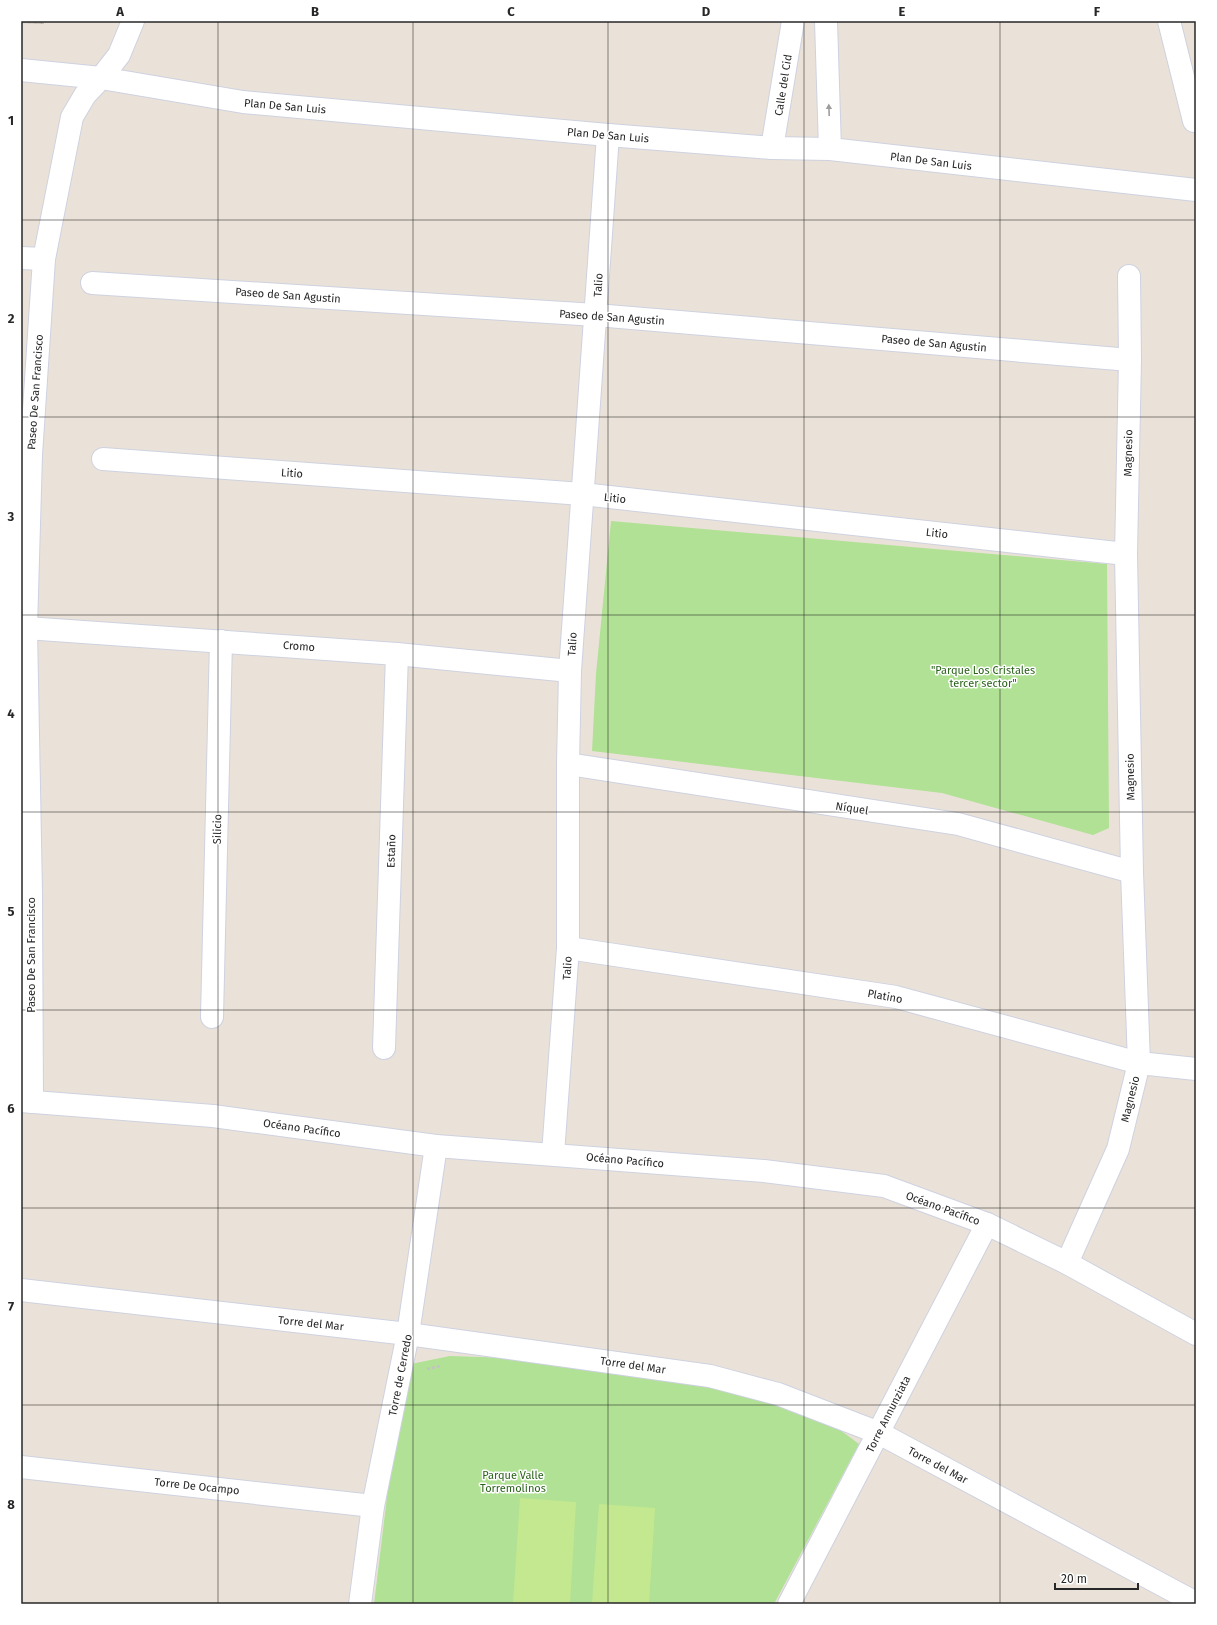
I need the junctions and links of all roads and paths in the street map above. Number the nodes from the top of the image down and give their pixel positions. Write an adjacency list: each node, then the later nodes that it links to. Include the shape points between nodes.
1 (133, 21): 6 (street, Paseo De San Francisco, via 119,55)
2 (793, 21): 9 (street, Calle del Cid)
3 (826, 21): 10 (street, one-way to 3)
4 (1170, 21): 7 (street)
5 (21, 70): 6 (street, Plan De San Luis)
6 (101, 78): 8 (street, Plan De San Luis, via 243,102); 13 (street, Paseo De San Francisco, via 85,96 72,118)
7 (1196, 121)
8 (608, 135): 9 (street, Plan De San Luis); 16 (street, Talio)
9 (772, 148): 10 (street, Plan De San Luis)
10 (830, 149): 11 (street, Plan De San Luis)
11 (1196, 190)
12 (21, 258): 13 (street)
13 (44, 259): 21 (street, Paseo De San Francisco, via 31,455)
14 (1129, 276): 17 (street, Magnesio)
15 (92, 283): 16 (street, Paseo de San Agustin)
16 (596, 315): 17 (street, Paseo de San Agustin); 19 (street, Talio)
17 (1130, 360): 20 (street, Magnesio)
18 (103, 459): 19 (street, Litio)
19 (582, 494): 20 (street, Litio); 24 (street, Talio)
20 (1126, 554): 26 (street, Magnesio)
21 (26, 628): 22 (street, Cromo); 27 (street, Paseo De San Francisco)
22 (221, 641): 23 (street, Cromo); 29 (street, Silicio)
23 (397, 654): 24 (street, Cromo); 30 (street, Estaño)
24 (570, 671): 25 (street, Talio)
25 (568, 764): 26 (street, Níquel, via 958,824); 28 (street, Talio)
26 (1132, 872): 31 (street, Magnesio)
27 (26, 892): 33 (street, Paseo De San Francisco)
28 (568, 948): 31 (street, Platino, via 896,997); 35 (street, Talio)
29 (212, 1017)
30 (384, 1048)
31 (1139, 1064): 32 (street, Platino); 37 (street, Magnesio, via 1118,1149)
32 (1196, 1069)
33 (27, 1102): 34 (street, Océano Pacífico, via 213,1116)
34 (436, 1146): 35 (street, Océano Pacífico); 39 (street, Torre de Cerredo)
35 (553, 1154): 36 (street, Océano Pacífico, via 764,1171 884,1186)
36 (987, 1224): 37 (street, Océano Pacífico); 43 (street, Torre Annunziata)
37 (1067, 1263): 40 (street, Océano Pacífico)
38 (21, 1290): 39 (street, Torre del Mar)
39 (408, 1334): 43 (street, Torre del Mar, via 710,1376 778,1394); 45 (street, Torre de Cerredo)
40 (1196, 1334)
41 (445, 1365): 42 (path)
42 (423, 1370)
43 (879, 1433): 46 (street, Torre Annunziata); 47 (street, Torre del Mar)
44 (21, 1467): 45 (street, Torre De Ocampo)
45 (373, 1506): 48 (street, Torre de Cerredo)
46 (794, 1602)
47 (1196, 1603)
48 (360, 1604)

